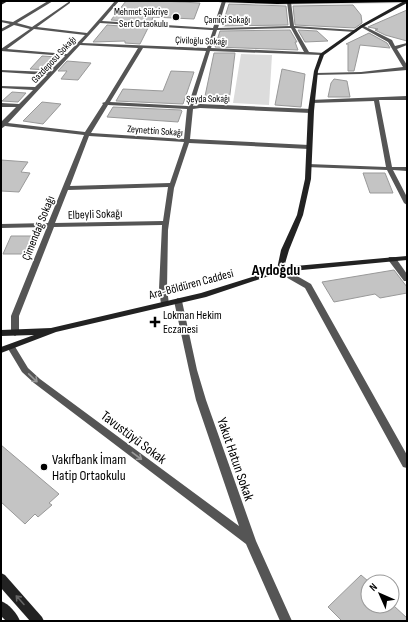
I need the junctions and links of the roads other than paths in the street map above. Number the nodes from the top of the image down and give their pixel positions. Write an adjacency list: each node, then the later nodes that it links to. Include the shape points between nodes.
1 (6, 1): 9 (street)
2 (51, 1): 12 (street)
3 (117, 1): 11 (street, Gazdeposu Sokağı)
4 (222, 1): 7 (main road); 16 (street)
5 (407, 1): 8 (main road)
6 (64, 2): 15 (street, via 69,2)
7 (289, 2): 8 (main road); 14 (street)
8 (401, 3): 13 (street)
9 (1, 4)
10 (1, 21): 12 (street)
11 (98, 22): 16 (street, Çamiçi Sokağı); 19 (street, Gazdeposu Sokağı)
12 (14, 24): 15 (street); 17 (street)
13 (362, 26): 18 (street); 23 (street, via 390,41)
14 (292, 27): 16 (street, Çamiçi Sokağı); 18 (street, Çamiçi Sokağı); 26 (street)
15 (33, 28): 19 (street); 24 (street)
16 (214, 28): 25 (street)
17 (1, 31)
18 (355, 31): 27 (street)
19 (88, 34): 20 (street, Gazdeposu Sokağı)
20 (79, 44): 22 (street, Çiviloğlu Sokağı); 28 (street, Gazdeposu Sokağı)
21 (407, 44): 23 (street)
22 (141, 47): 25 (street, Çiviloğlu Sokağı); 38 (street, Çimendağ Sokağı)
23 (394, 48): 29 (street)
24 (2, 50): 28 (street)
25 (208, 50): 26 (street, Çiviloğlu Sokağı); 41 (street)
26 (307, 53): 27 (street, Çiviloğlu Sokağı)
27 (322, 54): 32 (street)
28 (69, 55): 31 (street, Gazdeposu Sokağı)
29 (407, 68): 32 (street)
30 (1, 71): 31 (street)
31 (51, 74): 34 (street, Gazdeposu Sokağı)
32 (316, 74): 36 (street)
33 (1, 87): 34 (street)
34 (37, 89): 40 (street, Gazdeposu Sokağı)
35 (407, 98): 37 (street)
36 (312, 100): 37 (street); 42 (street)
37 (376, 100): 48 (street)
38 (105, 103): 41 (street, Şeyda Sokağı); 44 (street, Çimendağ Sokağı)
39 (1, 105): 40 (street)
40 (21, 106): 43 (street, Gazdeposu Sokağı)
41 (190, 108): 42 (street, Şeyda Sokağı, via 200,106); 45 (street)
42 (311, 111): 46 (street)
43 (2, 125): 44 (street, Zeynettin Sokağı)
44 (87, 134): 45 (street, Zeynettin Sokağı); 51 (street, Çimendağ Sokağı)
45 (185, 143): 46 (street, Zeynettin Sokağı); 50 (street)
46 (309, 147): 47 (street)
47 (308, 166): 48 (street); 58 (street, via 300,216 285,250)
48 (389, 168): 49 (street); 52 (street)
49 (407, 169)
50 (172, 185): 51 (street); 53 (street)
51 (66, 188): 55 (street, Çimendağ Sokağı)
52 (407, 202)
53 (166, 223): 55 (street, Elbeyli Sokağı); 61 (street, via 163,289)
54 (1, 226): 55 (street, Elbeyli Sokağı)
55 (51, 226): 63 (street, Çimendağ Sokağı, via 15,316)
56 (407, 258): 57 (street, Ara-Böldüren Caddesi)
57 (392, 259): 58 (street, Ara-Böldüren Caddesi); 59 (street)
58 (280, 270): 60 (street, Ara-Böldüren Caddesi); 66 (street, via 308,286)
59 (407, 279)
60 (178, 301): 61 (street, Ara-Böldüren Caddesi); 67 (street, Yakut Hatun Sokak, via 200,400)
61 (165, 304): 62 (street, Ara-Böldüren Caddesi)
62 (54, 330): 63 (street, Ara-Böldüren Caddesi); 65 (street, Ara-Böldüren Caddesi)
63 (15, 332): 64 (street, Ara-Böldüren Caddesi)
64 (1, 333)
65 (6, 348): 67 (street, Tavustüyü Sokak, one-way to 67, via 36,382)
66 (407, 464)
67 (250, 541): 72 (street, Yakut Hatun Sokak)
68 (1, 579): 71 (street, one-way to 68)
69 (1, 607): 70 (street)
70 (14, 621)
71 (38, 621)
72 (286, 621)

